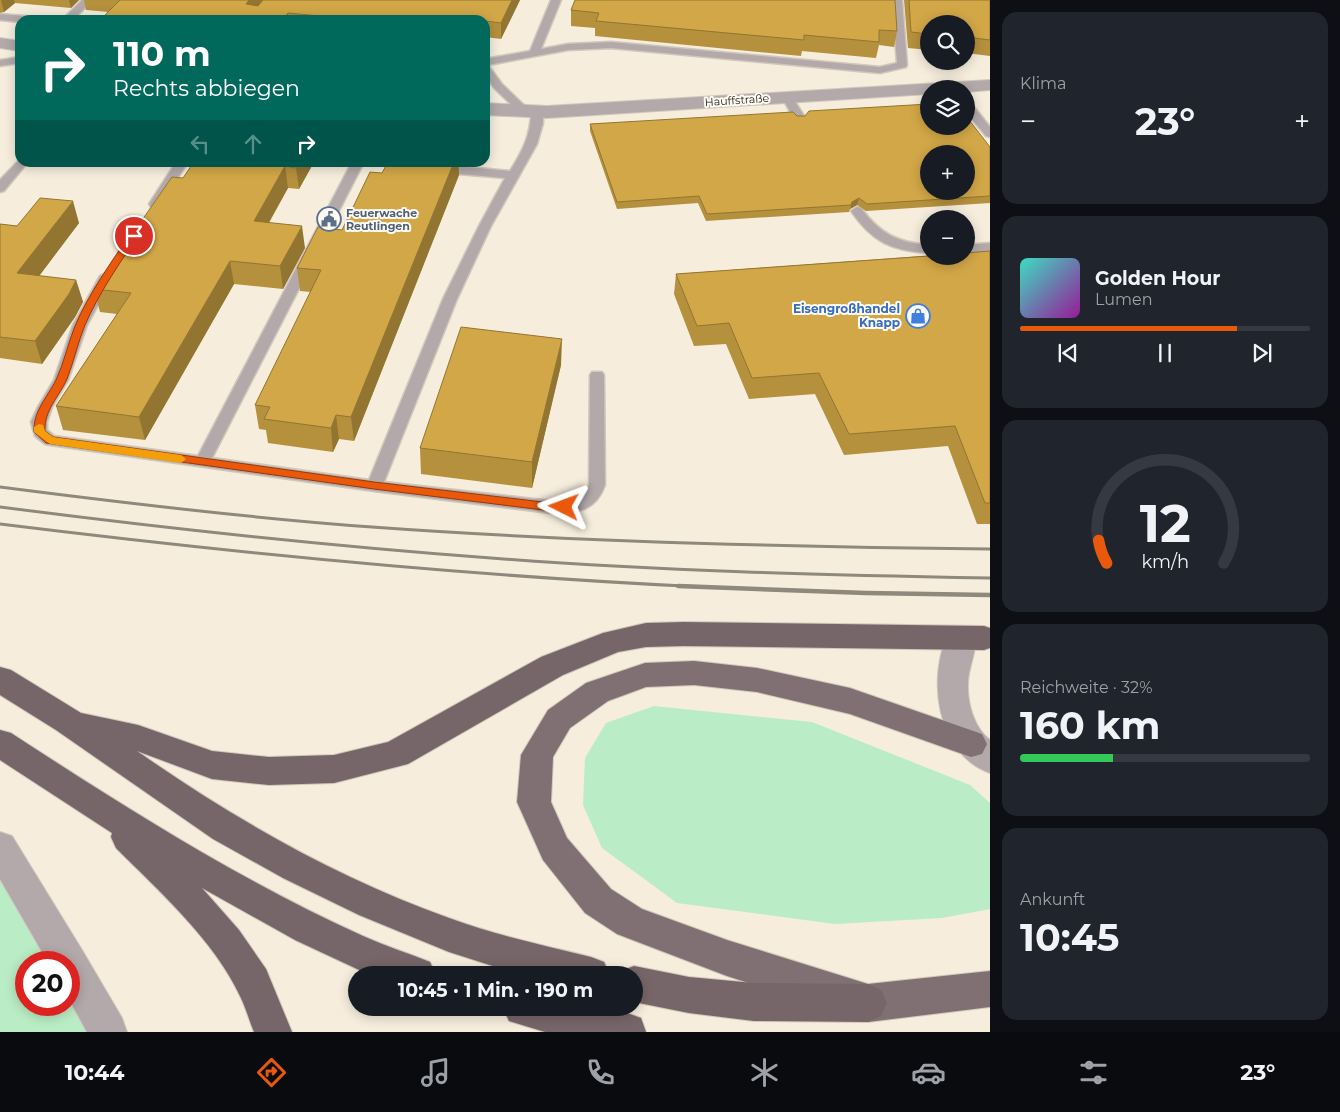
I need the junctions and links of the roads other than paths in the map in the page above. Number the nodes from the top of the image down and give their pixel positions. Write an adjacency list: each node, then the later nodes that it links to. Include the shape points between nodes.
1 (88, 0): 4 (lane)
2 (556, 0): 9 (lane)
3 (897, 0): 9 (lane, via 902,65 880,70 611,45)
4 (72, 15)
5 (0, 16): 6 (lane)
6 (15, 18)
7 (0, 43): 8 (street)
8 (15, 45)
9 (534, 53): 11 (lane)
10 (15, 61): 12 (lane)
11 (490, 61)
12 (0, 63)
13 (490, 74): 19 (lane, via 498,86)
14 (990, 85): 15 (street, Hauffstraße)
15 (975, 86)
16 (920, 90): 17 (street, Hauffstraße)
17 (786, 97): 19 (street, Hauffstraße); 21 (lane)
18 (490, 109): 19 (street, Hauffstraße)
19 (531, 112): 27 (lane, via 538,120 533,143)
20 (975, 115): 22 (lane)
21 (800, 118)
22 (990, 134)
23 (18, 167): 28 (lane)
24 (179, 167): 30 (lane)
25 (355, 167): 36 (lane)
26 (435, 167): 27 (lane)
27 (513, 176): 37 (lane, via 492,211 429,345)
28 (0, 188)
29 (857, 211): 31 (lane, via 873,233 892,242)
30 (147, 216)
31 (920, 247)
32 (990, 247): 33 (lane)
33 (975, 248)
34 (114, 265): 36 (lane, via 80,325 61,380 39,422 40,432 50,440)
35 (597, 375): 37 (lane, via 598,485 586,504 551,507)
36 (202, 462): 37 (lane)
37 (374, 486)
38 (981, 640): 40 (highway, via 684,634 646,635 614,641 552,666 396,754 334,769 269,771 212,765 138,738); 42 (street, via 954,668 952,697 962,728)
39 (0, 679): 40 (highway)
40 (75, 725): 47 (highway, via 189,806 311,874 379,907 450,935)
41 (0, 743): 43 (highway)
42 (981, 752): 51 (main road, via 918,724 850,701 757,680 694,673 645,675 597,692 559,719 537,755 534,802 555,850 598,901 630,922 726,958)
43 (96, 806): 46 (highway, via 290,919); 54 (highway, via 171,880 231,948 254,984)
44 (0, 847): 45 (street)
45 (61, 951)
46 (395, 966)
47 (556, 966)
48 (80, 984): 53 (street)
49 (643, 986): 51 (highway, via 754,1002)
50 (990, 989): 51 (main road)
51 (868, 1003)
52 (557, 1016): 55 (highway)
53 (108, 1032)
54 (273, 1032)
55 (627, 1032)

